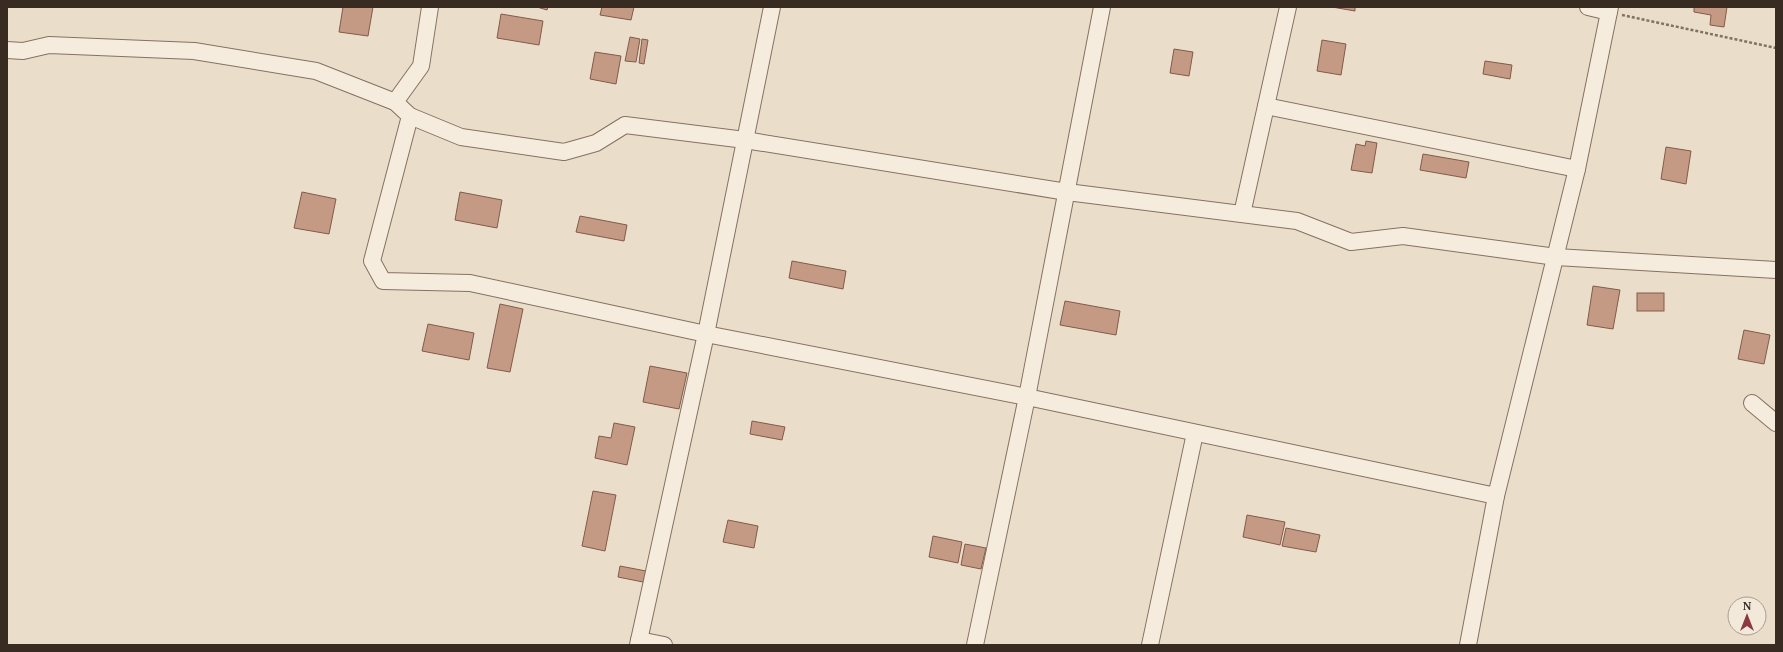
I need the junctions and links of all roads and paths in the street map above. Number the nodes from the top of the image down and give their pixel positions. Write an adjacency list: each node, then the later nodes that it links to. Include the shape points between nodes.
1 (430, 7): 9 (street, via 421,66)
2 (772, 7): 12 (street)
3 (1102, 7): 14 (street)
4 (1288, 7): 10 (street)
5 (1588, 7): 6 (street)
6 (1609, 10): 7 (path); 13 (street)
7 (1776, 48)
8 (7, 50): 9 (street, via 23,51 49,45 194,51 316,71)
9 (395, 102): 11 (street)
10 (1266, 106): 13 (street); 15 (street)
11 (410, 116): 12 (street, via 461,137 564,152 596,142 625,125); 18 (street, via 372,261 383,281 470,284)
12 (745, 140): 14 (street); 18 (street)
13 (1577, 169): 16 (street)
14 (1067, 192): 15 (street); 19 (street)
15 (1242, 214): 16 (street, via 1297,221 1351,242 1403,236)
16 (1556, 257): 17 (street); 23 (street)
17 (1776, 270)
18 (706, 334): 19 (street); 24 (street)
19 (1027, 397): 22 (street); 26 (street)
20 (1752, 403): 21 (street)
21 (1776, 423)
22 (1194, 433): 23 (street); 27 (street)
23 (1496, 496): 28 (street)
24 (638, 642): 25 (street)
25 (664, 645)
26 (975, 645)
27 (1150, 645)
28 (1468, 645)

